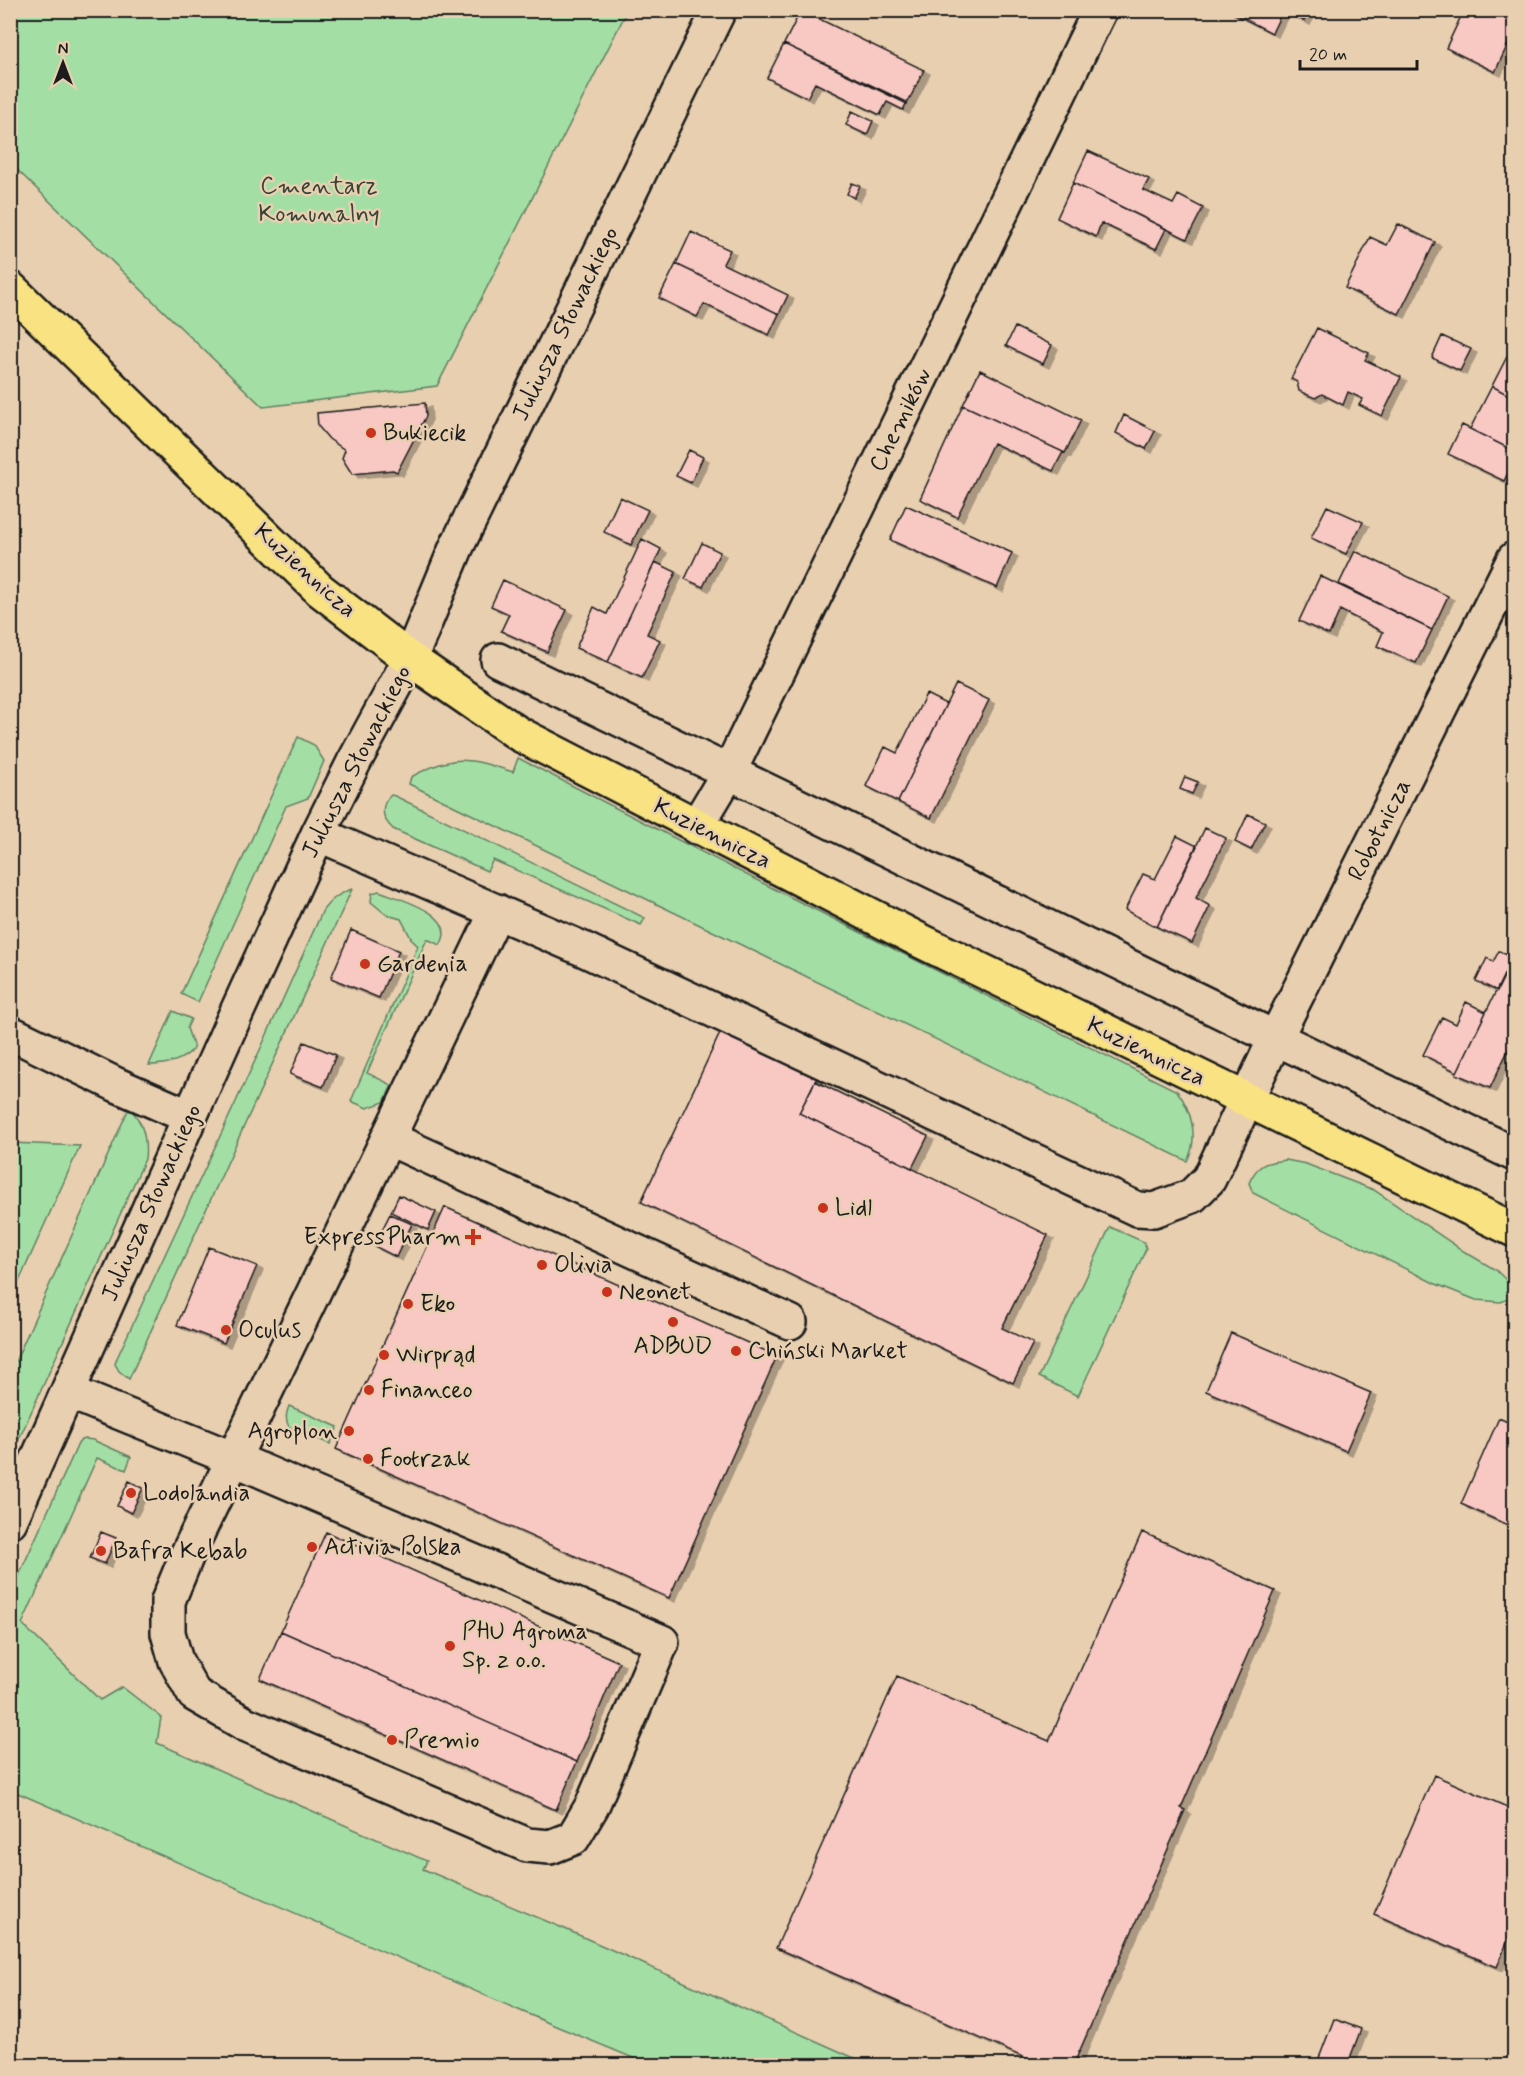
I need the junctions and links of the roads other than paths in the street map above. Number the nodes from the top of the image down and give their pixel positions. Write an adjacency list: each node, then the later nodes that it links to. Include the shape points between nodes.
1 (719, 10): 5 (street, Juliusza Słowackiego, via 456,548)
2 (1100, 10): 7 (street, Chemików)
3 (10, 288): 5 (main road, Kuziennicza, via 320,590)
4 (1515, 559): 12 (street, Robotnicza)
5 (410, 659): 8 (main road, Kuziennicza, via 519,734); 9 (street, Juliusza Słowackiego)
6 (498, 660): 7 (street)
7 (729, 772): 8 (street, Chemików); 12 (street)
8 (696, 827): 13 (main road, Kuziennicza)
9 (318, 834): 10 (street, Robotnicza); 14 (street, Juliusza Słowackiego)
10 (497, 912): 13 (street, Robotnicza, via 677,992 1137,1209 1154,1210 1191,1196 1209,1179); 15 (street)
11 (15, 1035): 14 (street)
12 (1276, 1037): 13 (street, Robotnicza); 16 (street)
13 (1246, 1101): 17 (main road, Kuziennicza)
14 (190, 1117): 19 (street, Juliusza Słowackiego)
15 (388, 1138): 18 (street); 20 (street)
16 (1515, 1154)
17 (1515, 1230)
18 (790, 1322)
19 (69, 1392): 20 (street); 21 (street, Juliusza Słowackiego)
20 (234, 1459): 20 (street, via 168,1601 168,1633 176,1661 194,1694 245,1724 527,1845 550,1847 573,1838 592,1806 662,1642)
21 (10, 1521)

